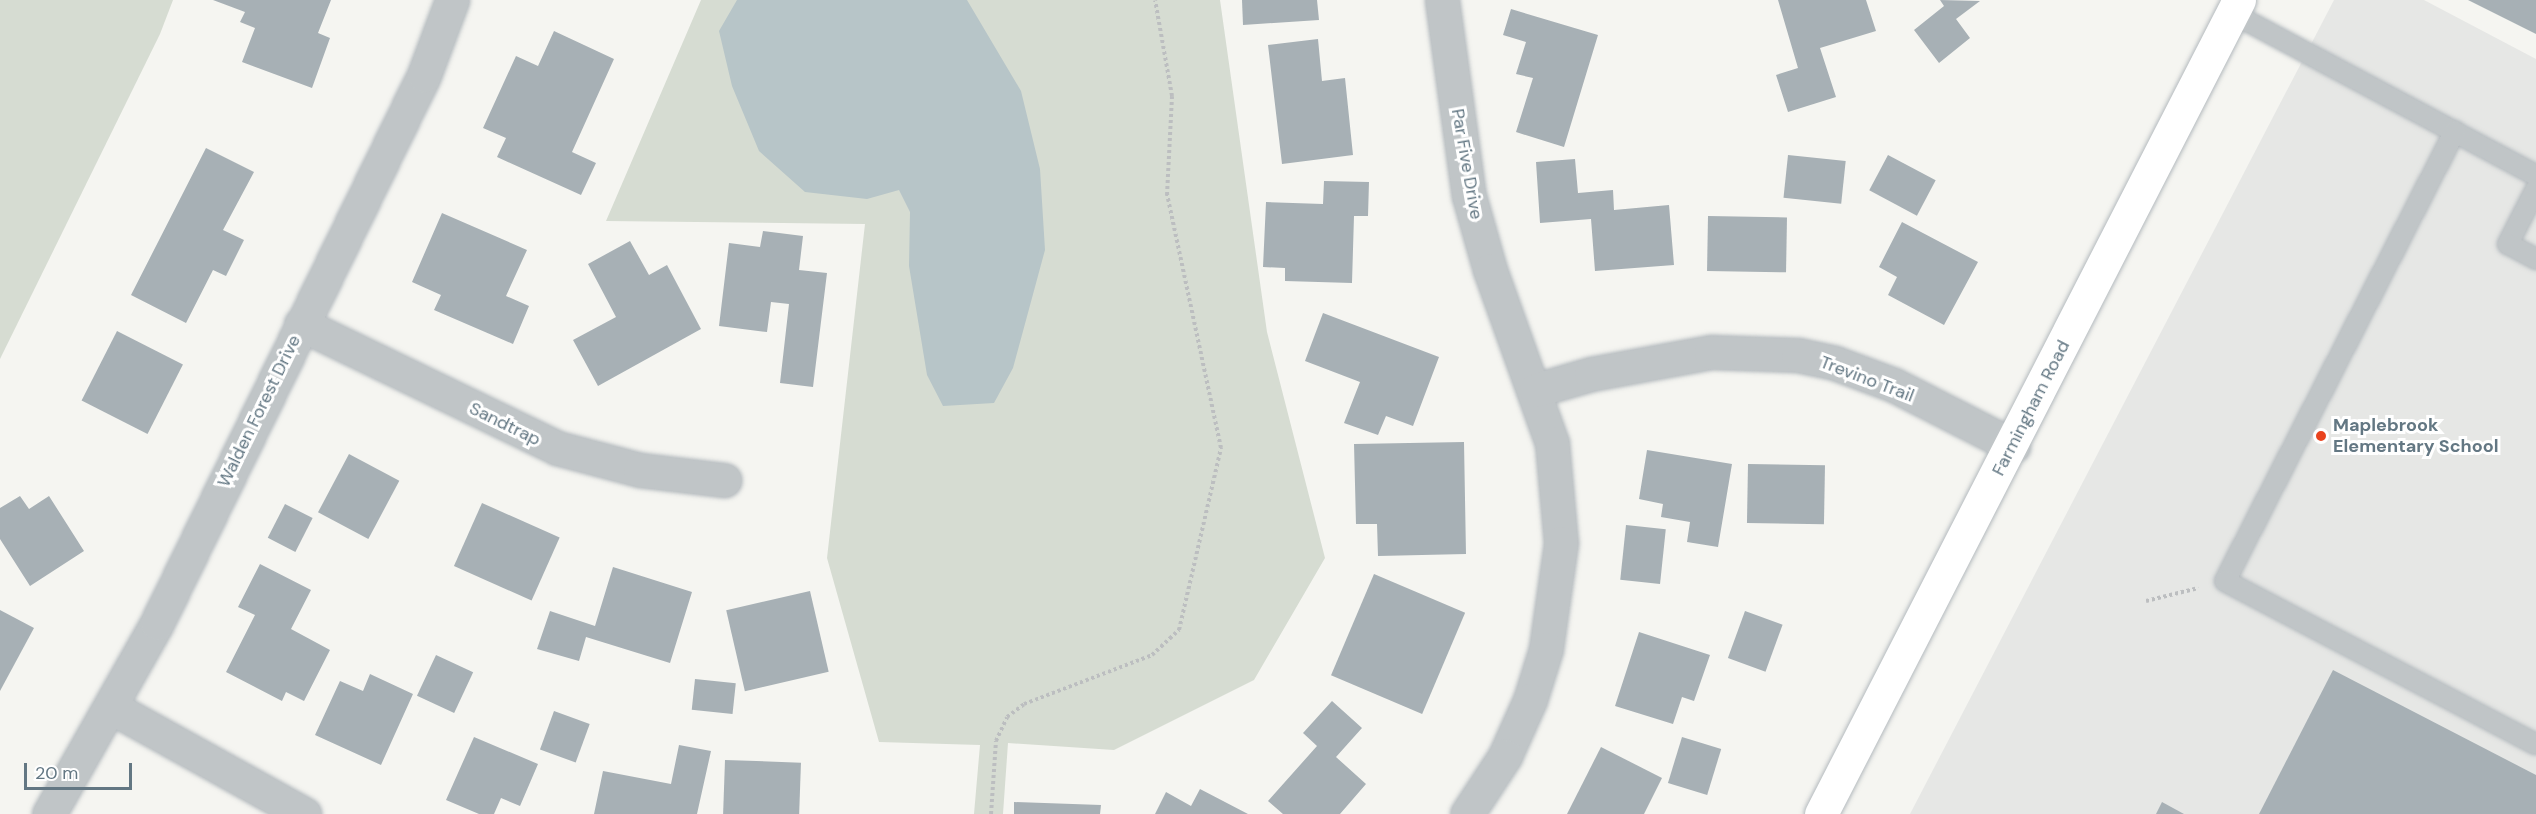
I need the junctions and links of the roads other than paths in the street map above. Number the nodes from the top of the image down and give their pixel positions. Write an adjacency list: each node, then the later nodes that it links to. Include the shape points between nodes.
1 (452, 0): 8 (street, Walden Forest Drive, via 423,75)
2 (1442, 0): 9 (street, Par Five Drive, via 1469,196 1490,270)
3 (2235, 6): 4 (lane); 10 (street, Farmingham Road)
4 (2455, 131): 5 (lane); 13 (lane, via 2225,581)
5 (2536, 175)
6 (2536, 189): 7 (lane, via 2508,244)
7 (2536, 259)
8 (301, 324): 11 (street, Sandtrap, via 557,448 639,470); 12 (street, Walden Forest Drive, via 157,623)
9 (1536, 390): 10 (street, Trevino Trail, via 1591,374 1711,352 1798,355 1835,363 1894,385); 16 (street, Par Five Drive, via 1552,443 1559,493 1561,543 1556,592 1530,700 1505,756)
10 (2013, 446): 17 (street, Farmingham Road)
11 (723, 480)
12 (111, 707): 14 (street, Walden Forest Drive); 15 (street)
13 (2536, 744)
14 (49, 814)
15 (304, 814)
16 (1467, 814)
17 (1821, 814)

